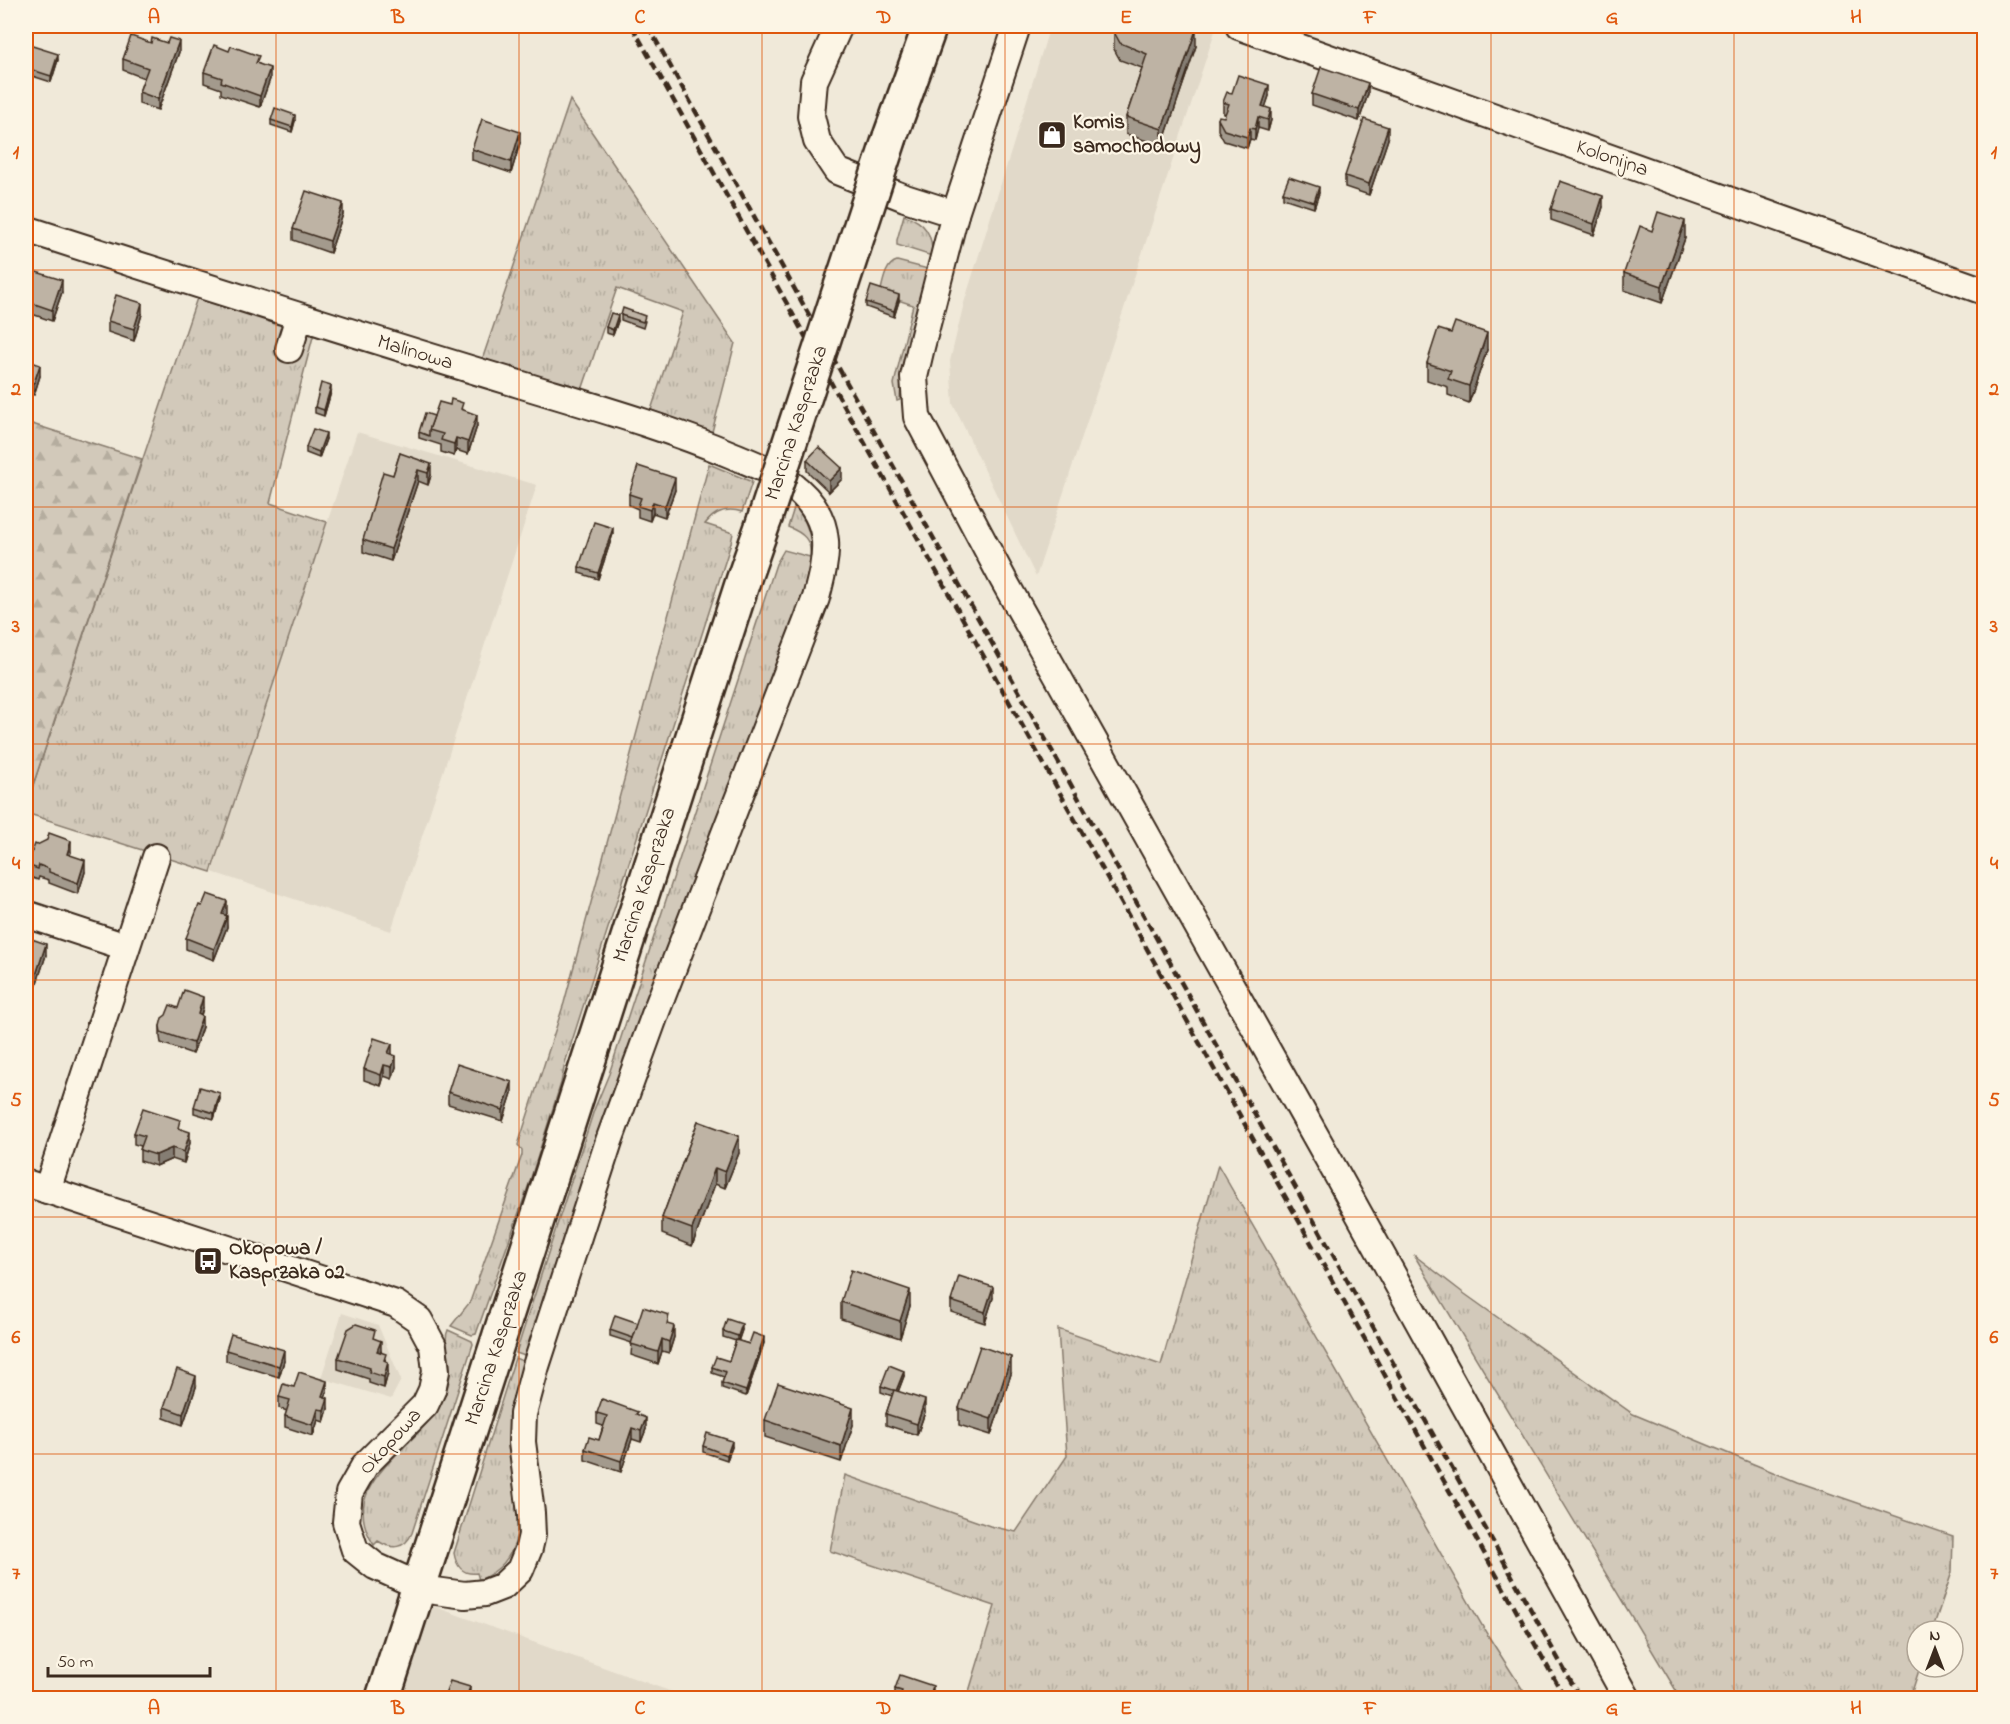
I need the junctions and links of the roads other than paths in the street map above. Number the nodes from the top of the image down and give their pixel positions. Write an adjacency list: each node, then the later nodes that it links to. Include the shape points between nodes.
1 (839, 26): 5 (street, via 814,81 811,116 817,141 837,171)
2 (930, 26): 15 (main road, Marcina Kasprzaka, bridge, via 739,593)
3 (1017, 26): 5 (street)
4 (1239, 26): 7 (street, Kolonijna)
5 (955, 214): 17 (street, via 914,377 917,417)
6 (26, 229): 8 (street, Malinowa)
7 (1984, 291)
8 (299, 317): 9 (street); 10 (street, Malinowa, via 677,433 776,473)
9 (290, 349)
10 (798, 490): 15 (street, Marcina Kasprzaka, via 824,529 827,546 816,598 612,1132 536,1366 523,1414 522,1442 532,1535 529,1548 520,1570 502,1586 485,1593 458,1594)
11 (156, 857): 13 (street)
12 (26, 915): 13 (street)
13 (126, 947): 14 (street)
14 (36, 1187): 15 (street, Okopowa, via 396,1304 419,1320 433,1346 436,1371 432,1390 425,1405 365,1465 349,1493 346,1522 355,1550 375,1566)
15 (420, 1586): 16 (main road, Marcina Kasprzaka)
16 (383, 1698)
17 (1627, 1698)

